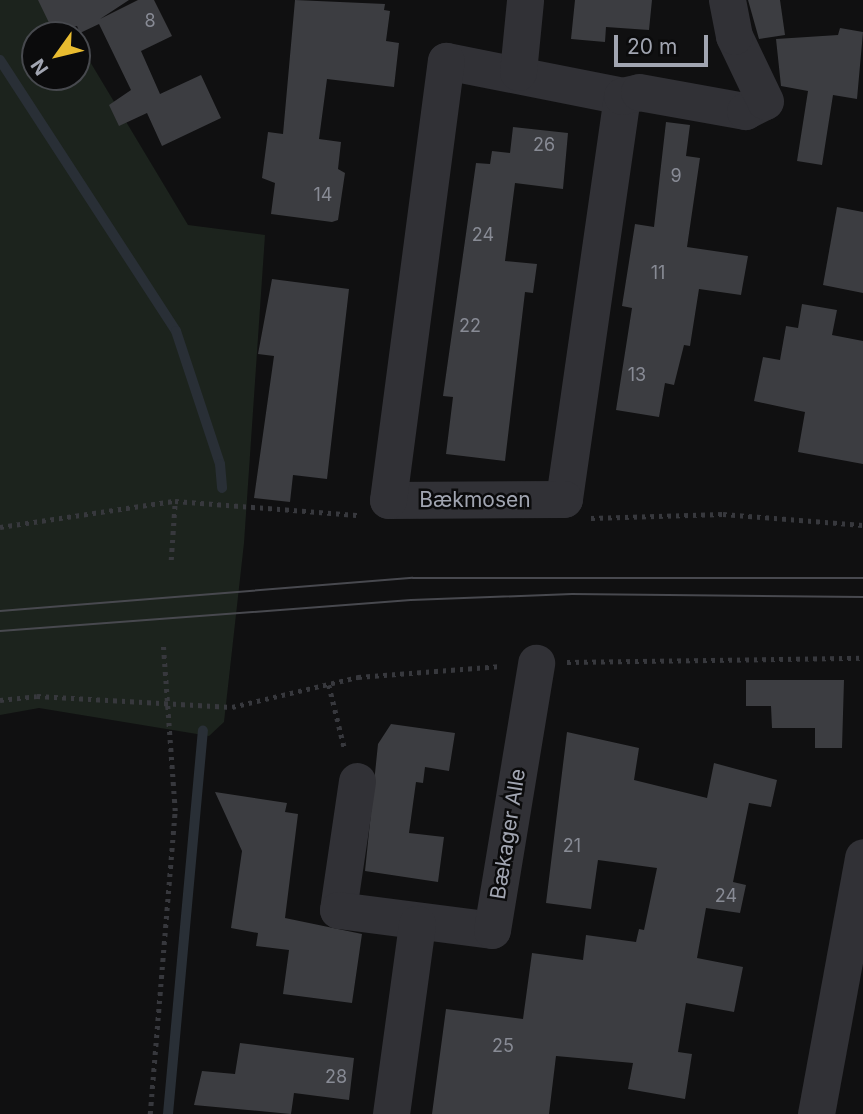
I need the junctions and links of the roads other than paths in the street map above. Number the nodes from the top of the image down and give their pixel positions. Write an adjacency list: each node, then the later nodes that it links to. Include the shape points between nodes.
1 (525, 0): 3 (street)
2 (727, 0): 4 (street, via 734,36 765,101 745,111 639,92)
3 (518, 72): 4 (street, Bækmosen); 4 (street, Bækmosen, via 446,61 388,500 564,499)
4 (622, 96)
5 (536, 663): 8 (street, Bækager Alle, via 492,930)
6 (357, 780): 8 (street, Bækager Alle, via 338,911)
7 (863, 858): 9 (street)
8 (417, 924): 10 (street)
9 (855, 954): 11 (street)
10 (391, 1114)
11 (816, 1114)

